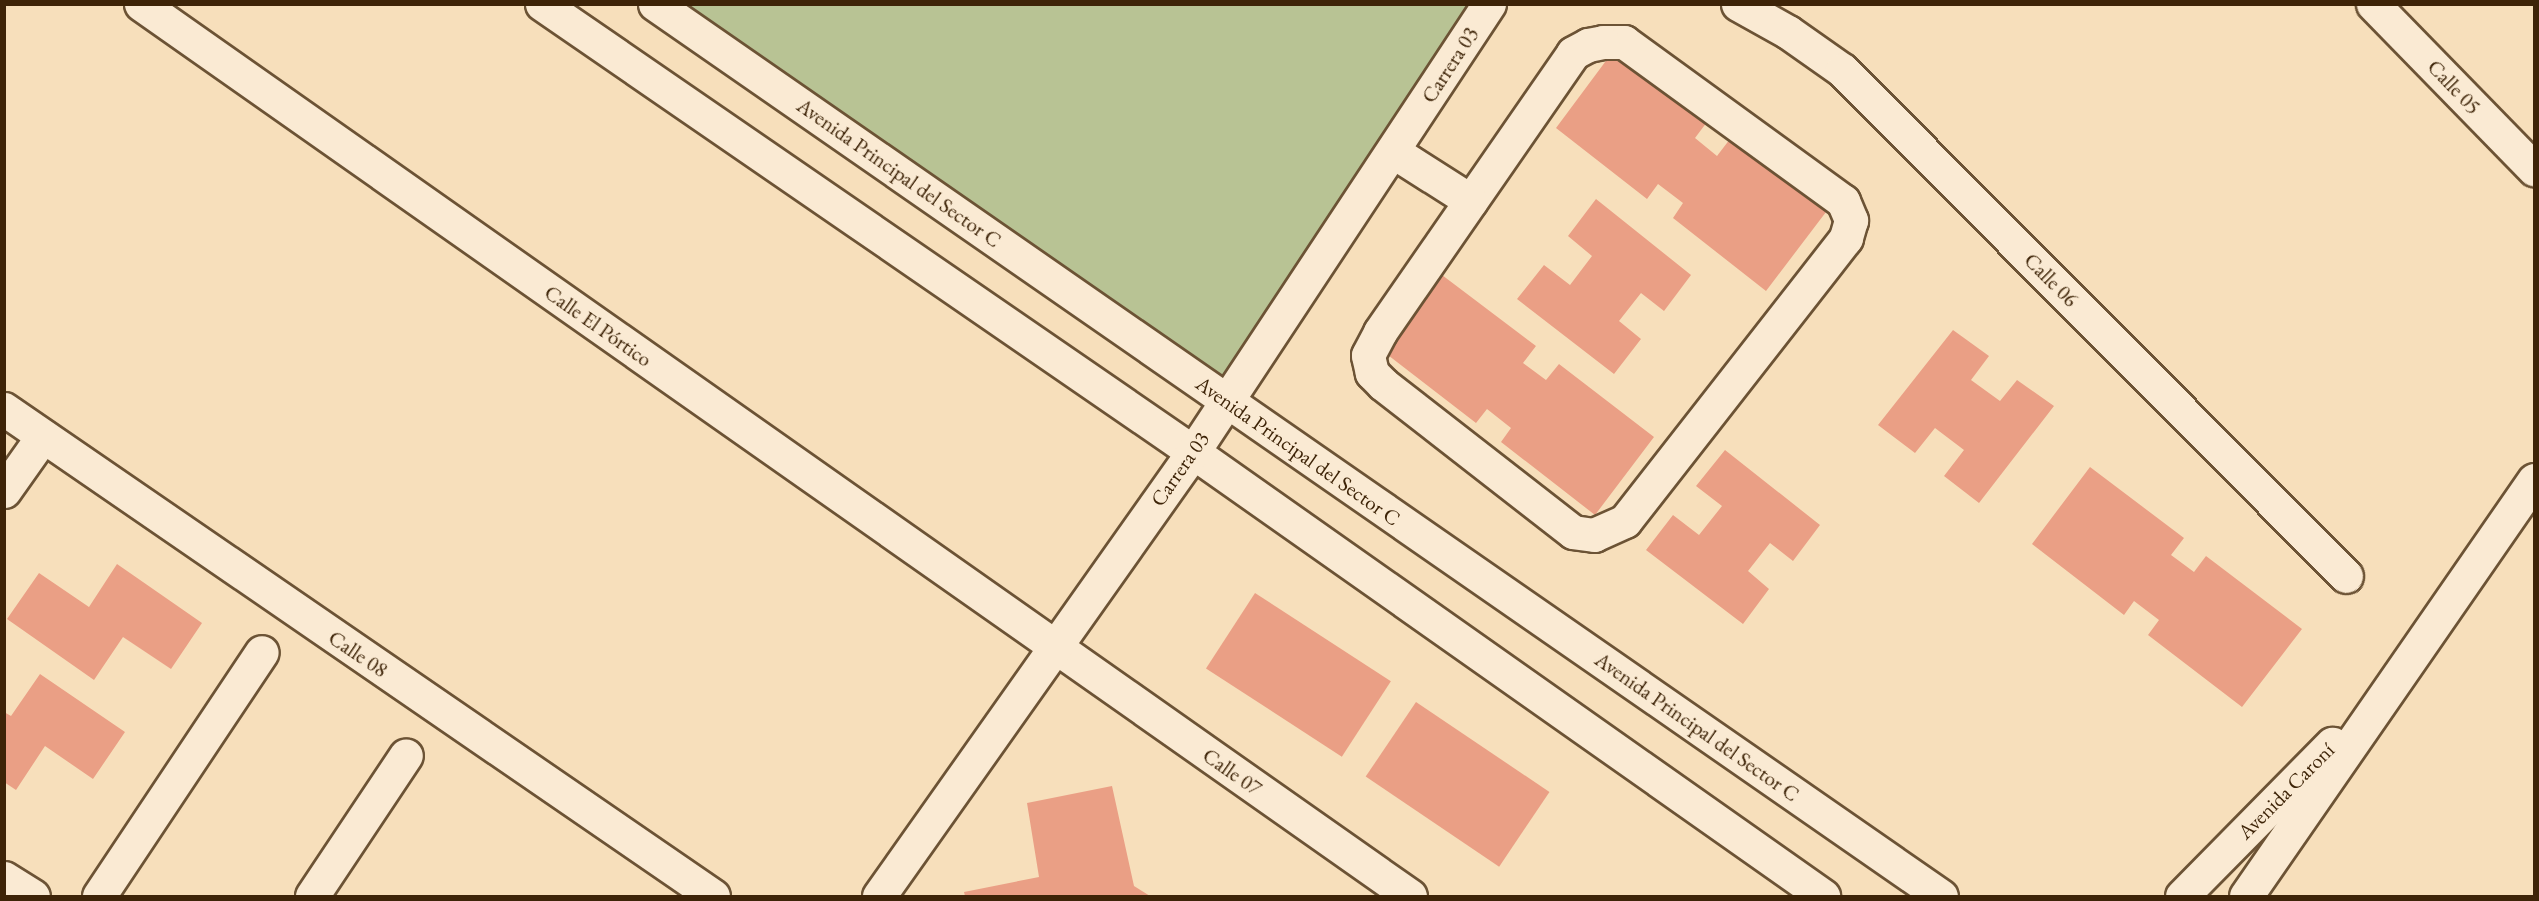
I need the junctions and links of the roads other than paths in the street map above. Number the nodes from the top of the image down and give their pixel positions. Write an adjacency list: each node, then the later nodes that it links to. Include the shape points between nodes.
1 (141, 4): 17 (street, Calle El Pórtico)
2 (542, 4): 13 (street)
3 (655, 4): 10 (street, Avenida Principal del Sector C)
4 (1489, 4): 7 (street, Carrera 03)
5 (1738, 4): 16 (street, Calle 06, via 1788,32 1842,70)
6 (2373, 4): 8 (street, Calle 05)
7 (1394, 152): 9 (street); 10 (street, Carrera 03)
8 (2535, 170)
9 (1471, 201): 9 (street, via 1380,333 1368,355 1372,373 1573,532 1594,535 1625,521 1846,238 1851,220 1843,201 1624,42 1603,42 1573,53)
10 (1226, 401): 13 (street, Carrera 03); 29 (street, Avenida Principal del Sector C)
11 (4, 409): 12 (street, Calle 08)
12 (43, 436): 15 (street); 25 (street, Calle 08)
13 (1193, 452): 17 (street, Carrera 03); 28 (street)
14 (2535, 480): 19 (street, Avenida Caroní)
15 (4, 491)
16 (2346, 576)
17 (1054, 648): 26 (street, Carrera 03); 27 (street, Calle 07)
18 (262, 652): 23 (street)
19 (2391, 685): 30 (street, Avenida Caroní); 31 (street, Avenida Caroní)
20 (406, 755): 24 (street)
21 (4, 878): 22 (street)
22 (33, 897)
23 (99, 897)
24 (312, 897)
25 (712, 897)
26 (879, 897)
27 (1410, 897)
28 (1823, 897)
29 (1941, 897)
30 (2182, 897)
31 (2246, 897)

